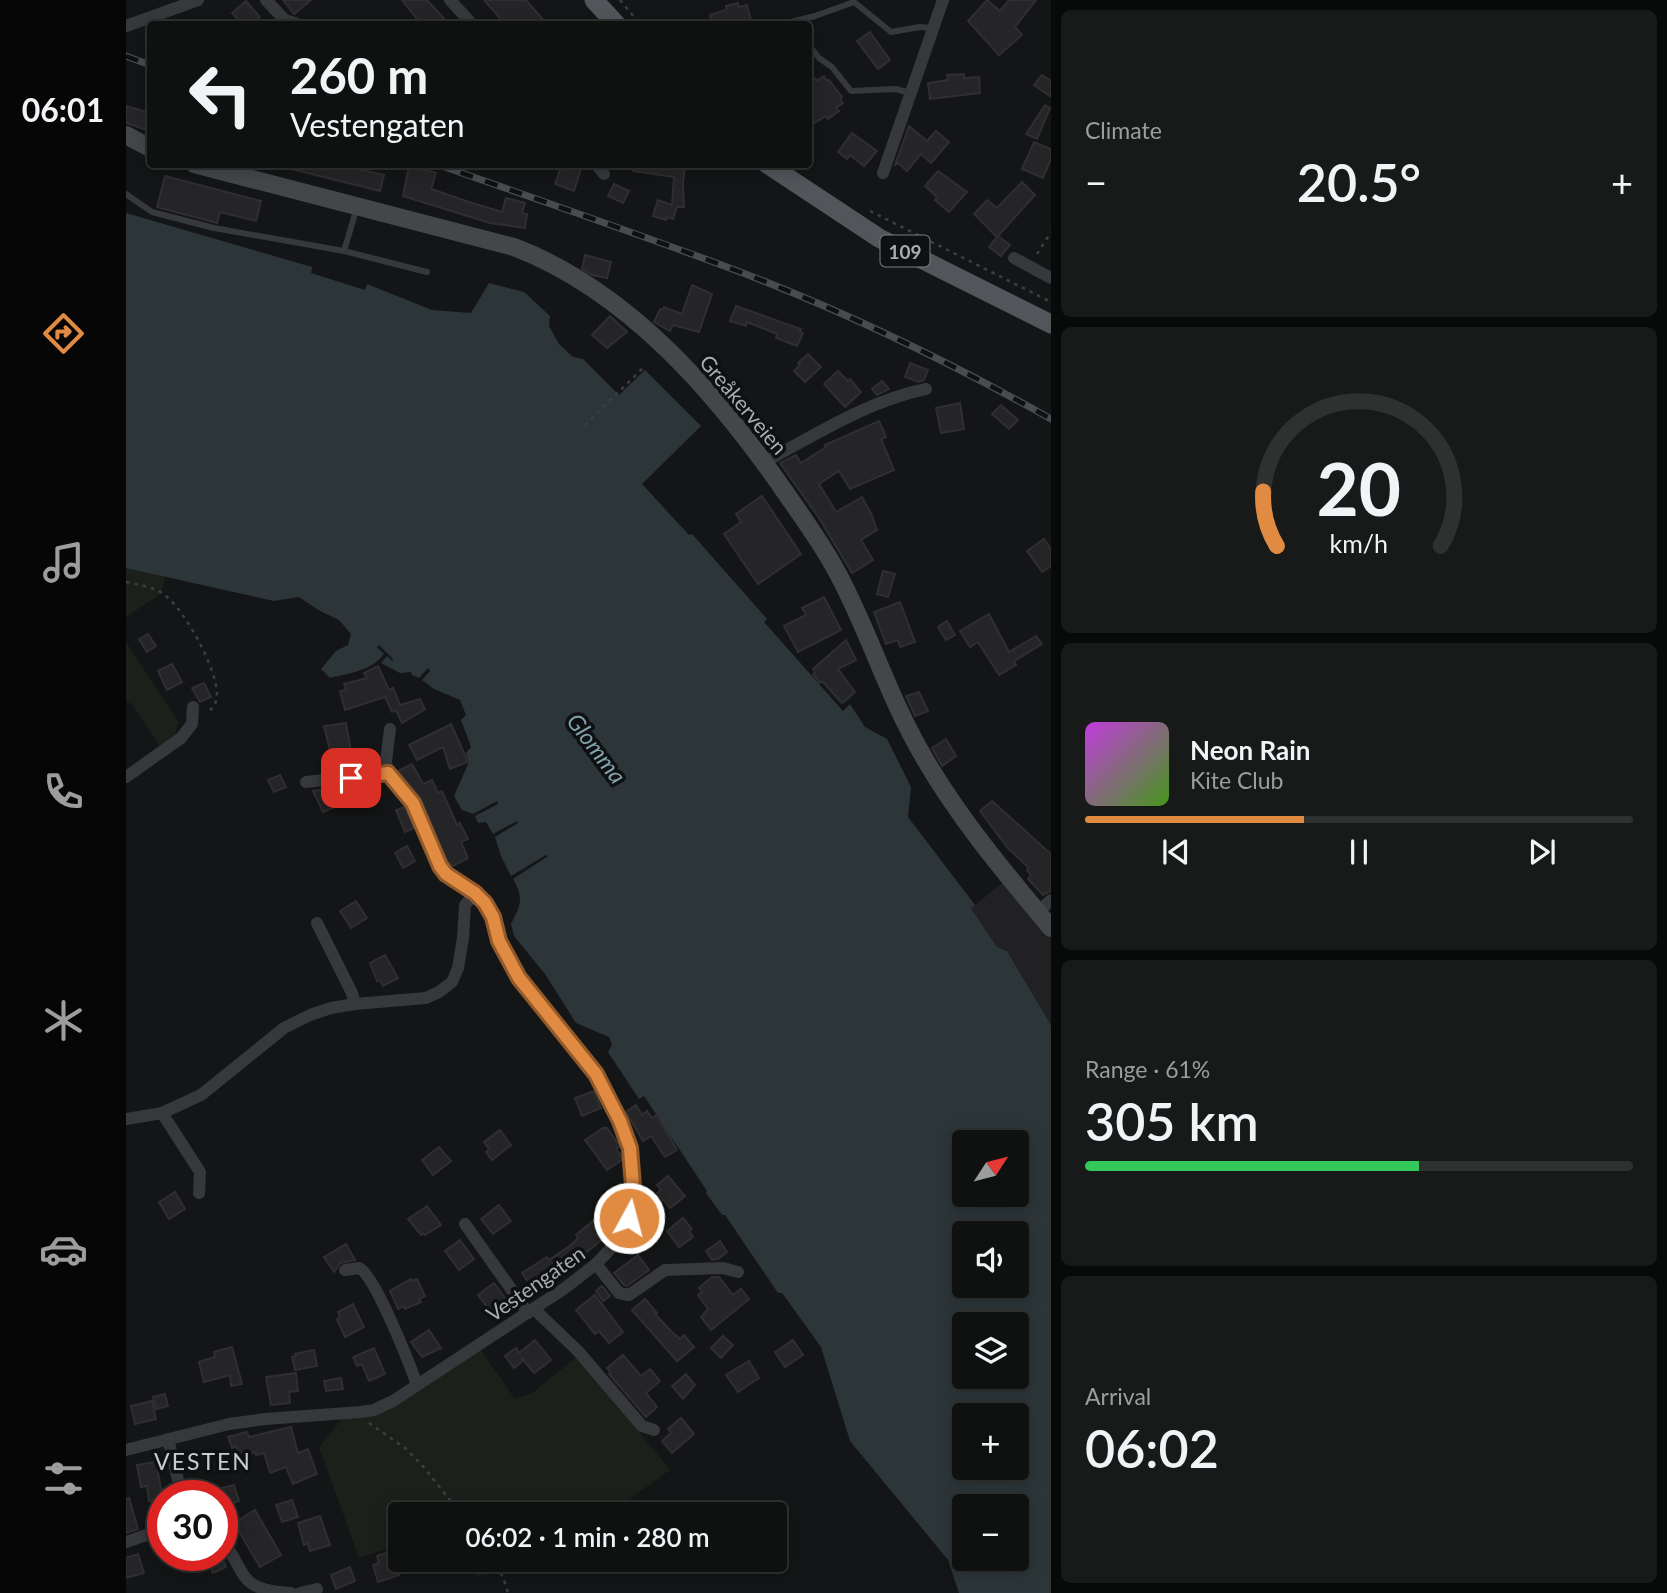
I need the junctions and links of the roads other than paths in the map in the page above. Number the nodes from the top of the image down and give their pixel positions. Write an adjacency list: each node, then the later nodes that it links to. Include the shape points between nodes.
1 (198, 0): 10 (street)
2 (266, 0): 6 (street)
3 (450, 0): 7 (street)
4 (594, 0): 8 (main road)
5 (943, 0): 11 (street)
6 (288, 21)
7 (469, 21)
8 (613, 21)
9 (795, 21): 11 (lane, via 854,2 891,32)
10 (126, 26)
11 (931, 28): 13 (street)
12 (812, 49): 13 (lane, via 851,91)
13 (910, 93): 18 (street)
14 (126, 135): 15 (main road)
15 (147, 146)
16 (207, 168): 20 (main road, Greåkerveien)
17 (773, 168): 25 (main road, 109, via 879,238)
18 (883, 173)
19 (126, 194): 21 (lane, via 152,212)
20 (358, 205): 21 (lane); 27 (main road, Greåkerveien, via 514,247 581,280 681,365)
21 (344, 251): 23 (lane)
22 (1014, 258): 24 (street)
23 (427, 272)
24 (1051, 278)
25 (1051, 324)
26 (926, 389): 27 (street, via 879,403)
27 (764, 462): 34 (main road, Greåkerveien, via 837,571 922,754 970,826)
28 (192, 707): 31 (street, via 192,724 181,738)
29 (390, 729): 30 (street)
30 (388, 773): 32 (street); 33 (street, Vestengaten, via 413,803 440,866)
31 (126, 777)
32 (306, 782)
33 (475, 893): 37 (street, via 465,905 458,968 452,982 426,998); 42 (street, Vestengaten, via 493,917 499,941 519,978 596,1074 630,1148 634,1199 629,1218 618,1241)
34 (1044, 906): 36 (main road, Greåkerveien)
35 (317, 923): 37 (street)
36 (1051, 928)
37 (355, 1004): 38 (street, via 331,1008 284,1028 201,1095)
38 (162, 1113): 39 (street); 40 (street, via 200,1172)
39 (126, 1119)
40 (199, 1193)
41 (465, 1224): 45 (street)
42 (596, 1264): 44 (street, via 619,1293 629,1295 665,1270 723,1268); 45 (street, Vestengaten)
43 (345, 1270): 46 (street, via 359,1268 366,1273)
44 (738, 1272)
45 (531, 1311): 46 (street, Vestengaten); 47 (street, via 578,1351 642,1426)
46 (417, 1385): 48 (street, Vestengaten, via 374,1410 229,1424)
47 (654, 1430)
48 (168, 1439): 49 (street, Vestengaten); 50 (street)
49 (126, 1450)
50 (178, 1480)
51 (147, 1535): 52 (street)
52 (126, 1542)
53 (238, 1566): 55 (street, via 249,1584 260,1590)
54 (317, 1589): 56 (street)
55 (291, 1593)
56 (300, 1593)

